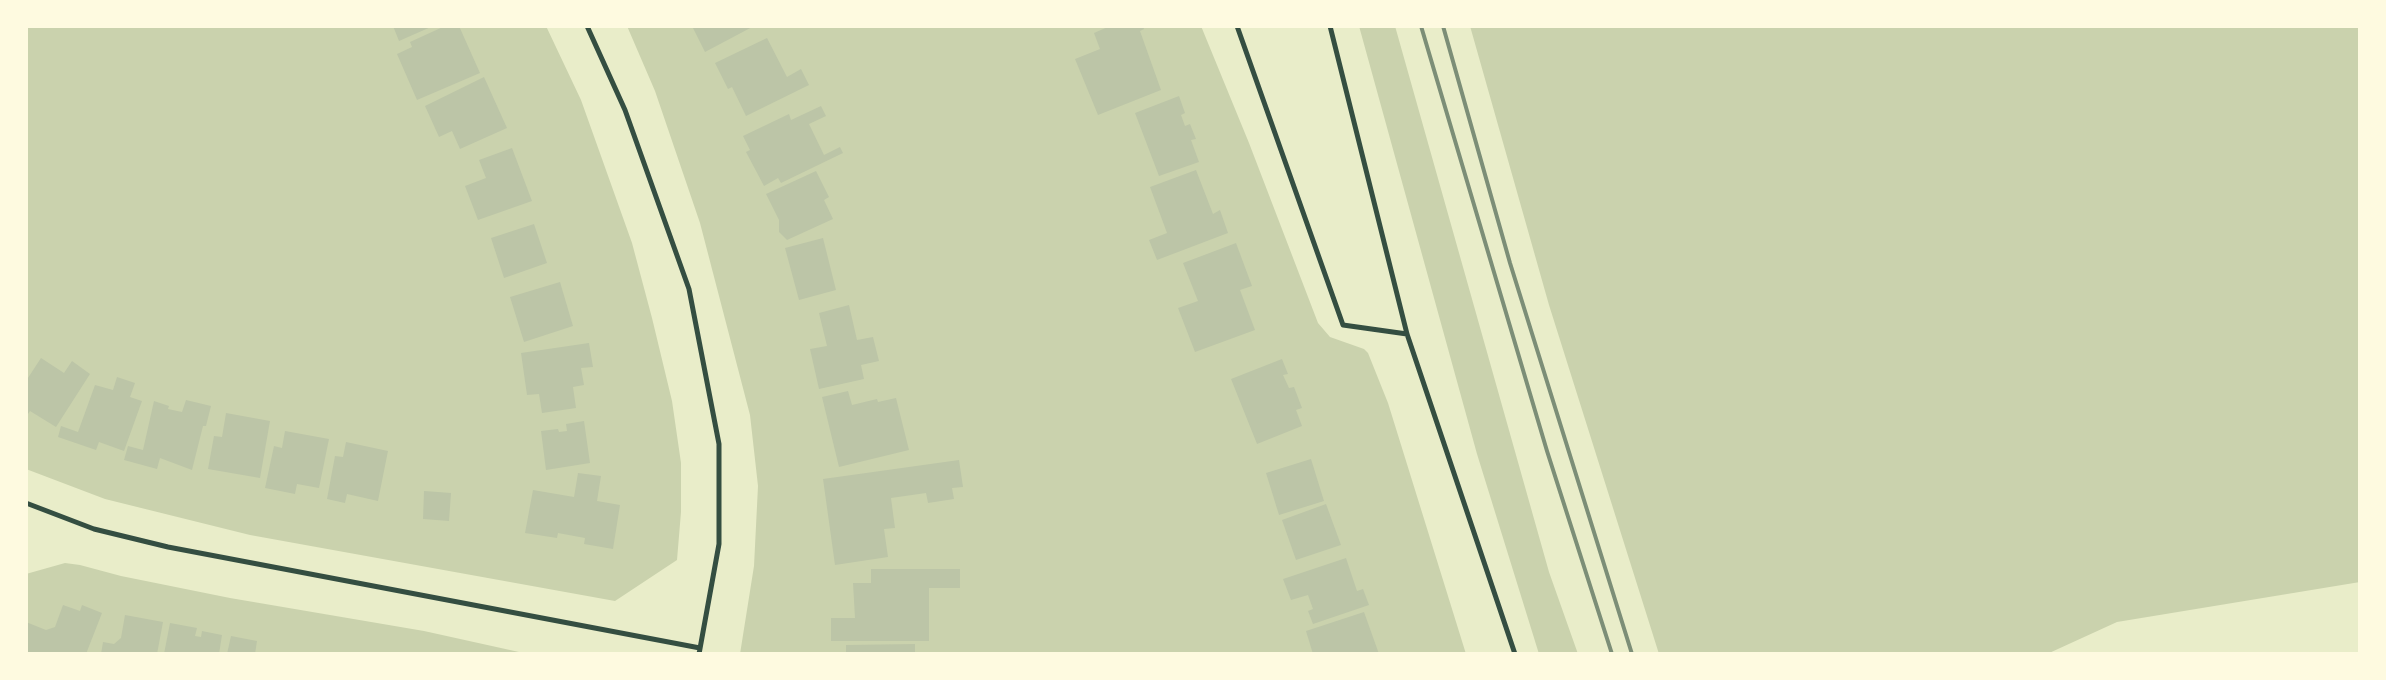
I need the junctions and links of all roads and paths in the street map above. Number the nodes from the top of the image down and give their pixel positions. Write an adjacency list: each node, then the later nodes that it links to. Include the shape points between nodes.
1 (587, 26): 6 (street, via 625,110 689,289 719,444 719,544)
2 (1237, 26): 4 (street, via 1343,325)
3 (1330, 26): 4 (street)
4 (1407, 334): 7 (street)
5 (26, 503): 6 (street, via 94,528 168,546)
6 (699, 651)
7 (1514, 654)

